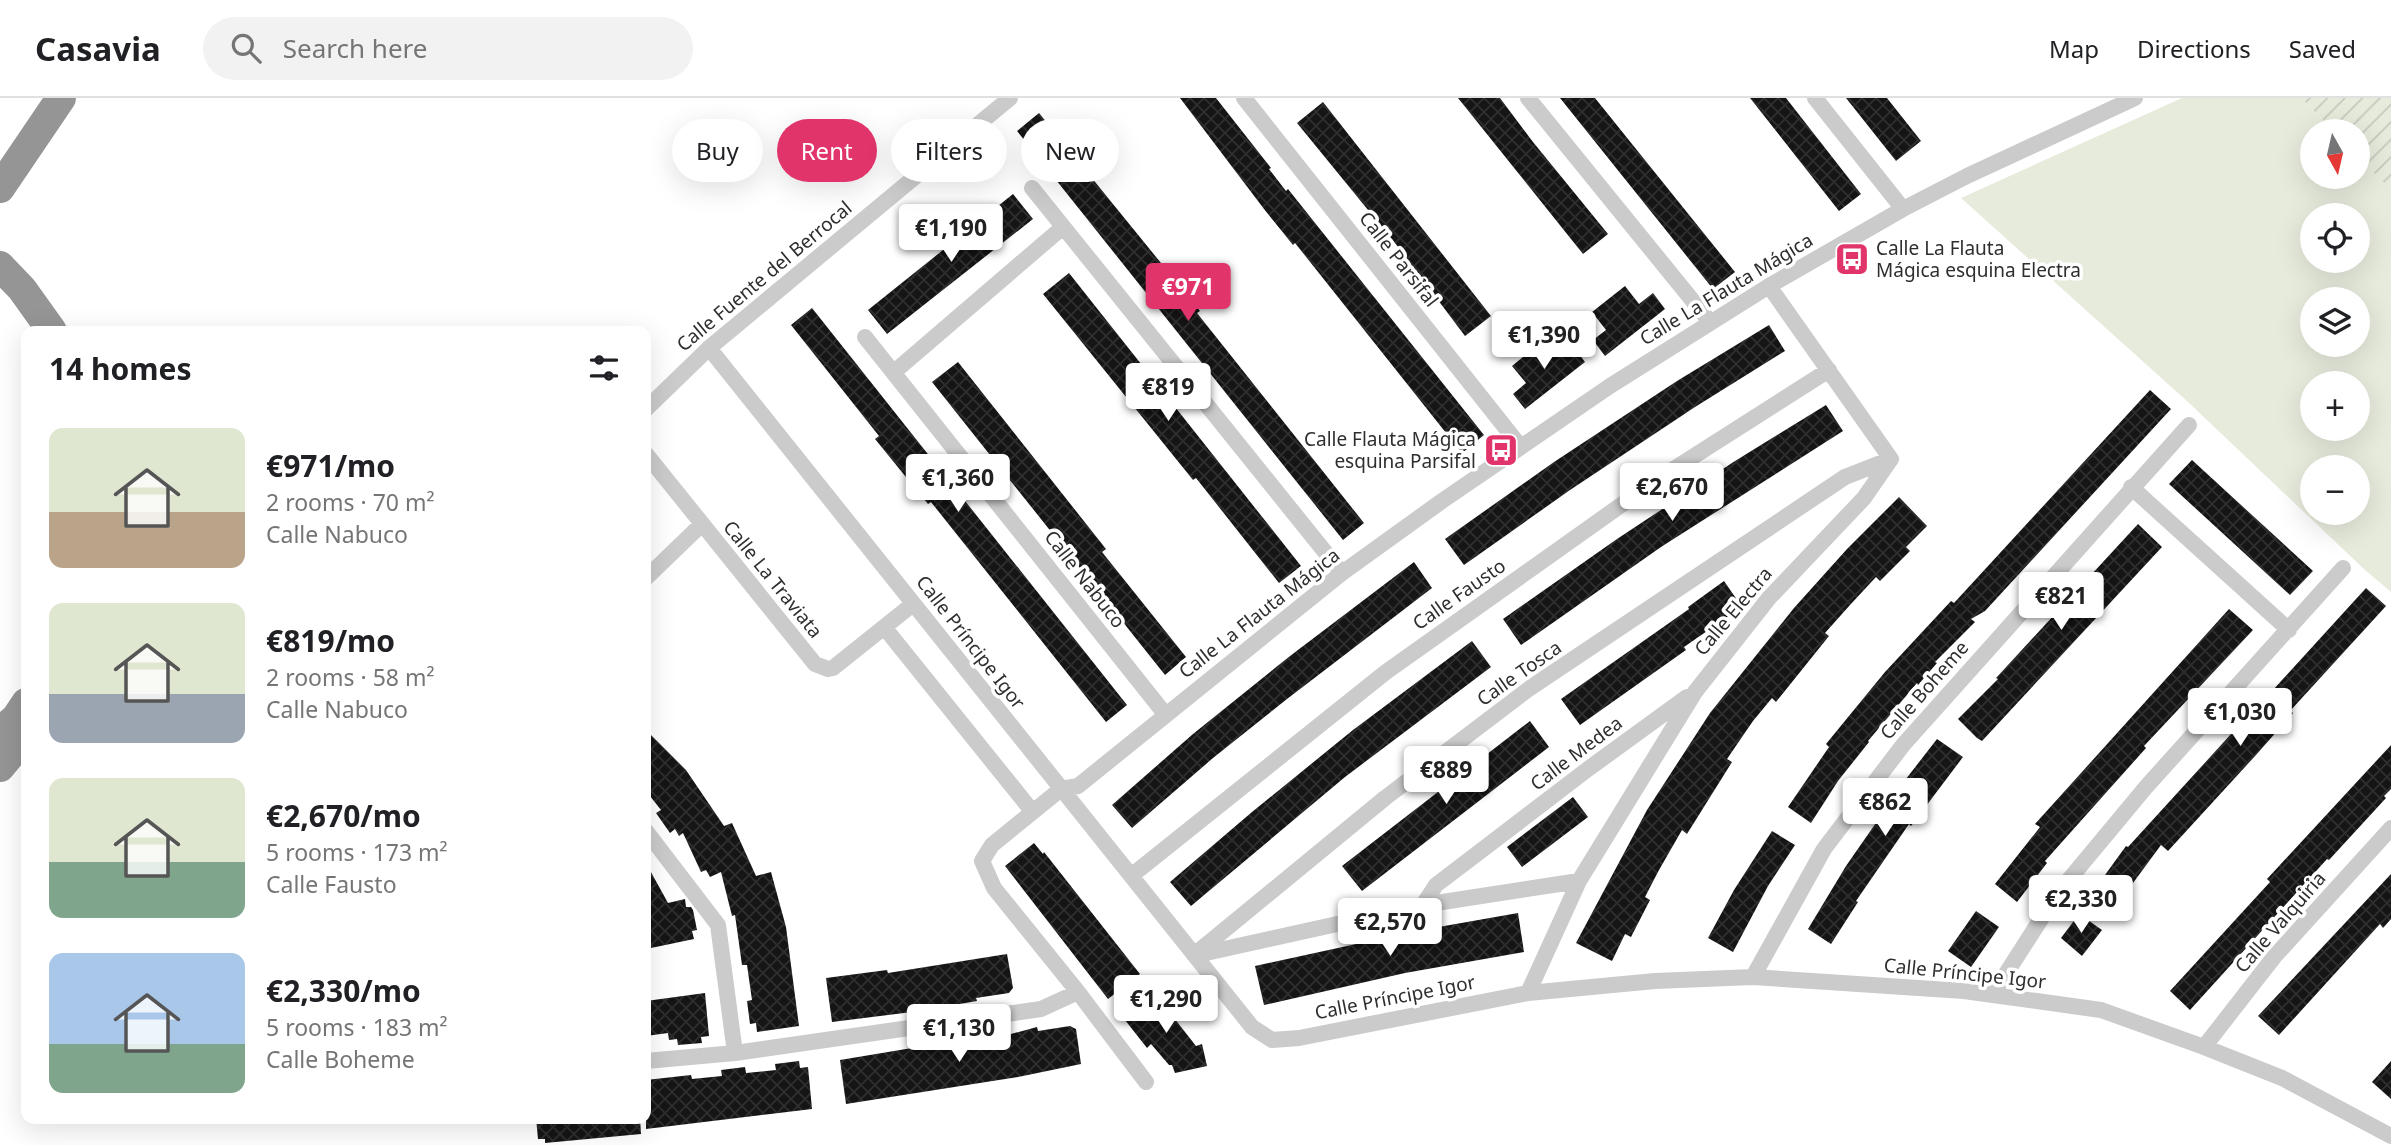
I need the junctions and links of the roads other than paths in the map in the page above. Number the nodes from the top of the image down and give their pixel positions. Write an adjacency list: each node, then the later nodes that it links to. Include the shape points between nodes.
1 (45, 98): 9 (highway)
2 (61, 98): 10 (highway)
3 (1010, 98): 21 (street, Calle Fuente del Berrocal)
4 (1244, 98): 26 (street, Calle Parsifal)
5 (1528, 98): 17 (street)
6 (1815, 98): 12 (street)
7 (2135, 98): 8 (street, Calle La Flauta Mágica)
8 (2102, 105): 12 (street, Calle La Flauta Mágica)
9 (0, 160)
10 (0, 188)
11 (1032, 188): 13 (street)
12 (1903, 209): 15 (street, Calle La Flauta Mágica)
13 (1063, 227): 23 (street); 33 (street)
14 (0, 266): 19 (highway)
15 (1769, 286): 17 (street, Calle La Flauta Mágica); 22 (street)
16 (0, 293): 18 (highway)
17 (1710, 322): 26 (street, Calle La Flauta Mágica)
18 (26, 326)
19 (48, 326)
20 (865, 337): 23 (street, Calle Nabuco)
21 (709, 348): 24 (street, Calle Fuente del Berrocal); 34 (street, Calle Príncipe Igor)
22 (1829, 370): 27 (street); 47 (street, Calle Fausto, via 1654,481 1386,672)
23 (894, 372): 39 (street, Calle Nabuco)
24 (651, 404)
25 (2189, 425): 29 (street, Calle Boheme)
26 (1520, 446): 33 (street, Calle La Flauta Mágica)
27 (1891, 459): 37 (street, Calle Electra, via 1864,498 1769,598); 50 (street, Calle Tosca, via 1845,477 1530,688 1384,798)
28 (651, 460): 30 (street, Calle La Traviata)
29 (2132, 487): 36 (street); 51 (street, Calle Boheme, via 1903,745 1824,849)
30 (702, 524): 32 (street, Calle La Traviata); 35 (street, Calle La Traviata, via 815,664 833,668)
31 (2343, 568): 36 (street)
32 (651, 573)
33 (1342, 573): 39 (street, Calle La Flauta Mágica)
34 (913, 604): 35 (street, Calle La Traviata); 43 (street, Calle Príncipe Igor)
35 (884, 627): 44 (street)
36 (2289, 630): 54 (street, via 2146,787 2057,894)
37 (1695, 692): 48 (street, Calle Electra); 49 (street, Calle Medea, via 1436,885)
38 (21, 710): 40 (highway)
39 (1165, 714): 43 (street, Calle La Flauta Mágica, via 1078,786)
40 (0, 733)
41 (21, 742): 42 (highway)
42 (0, 767)
43 (1060, 789): 44 (street, Calle La Flauta Mágica); 47 (street, Calle Príncipe Igor)
44 (1032, 811): 52 (street, via 992,845 982,861 994,888)
45 (2391, 828): 55 (street, Calle Valquiria, via 2274,957)
46 (651, 838): 56 (street, via 718,925)
47 (1131, 876): 50 (street, Calle Príncipe Igor)
48 (1579, 881): 49 (street); 53 (street, Calle Electra)
49 (1423, 905): 50 (street)
50 (1194, 955): 53 (street, Calle Príncipe Igor, via 1252,1027 1272,1040)
51 (1754, 977): 53 (street, Calle Príncipe Igor); 54 (street, Calle Príncipe Igor)
52 (1078, 992): 56 (street, via 1041,1009); 58 (street)
53 (1528, 993)
54 (1993, 994): 55 (street, Calle Príncipe Igor, via 2101,1010)
55 (2204, 1047): 59 (street, Calle Príncipe Igor, via 2282,1078)
56 (735, 1053): 57 (street)
57 (651, 1061)
58 (1146, 1082)
59 (2391, 1136)

